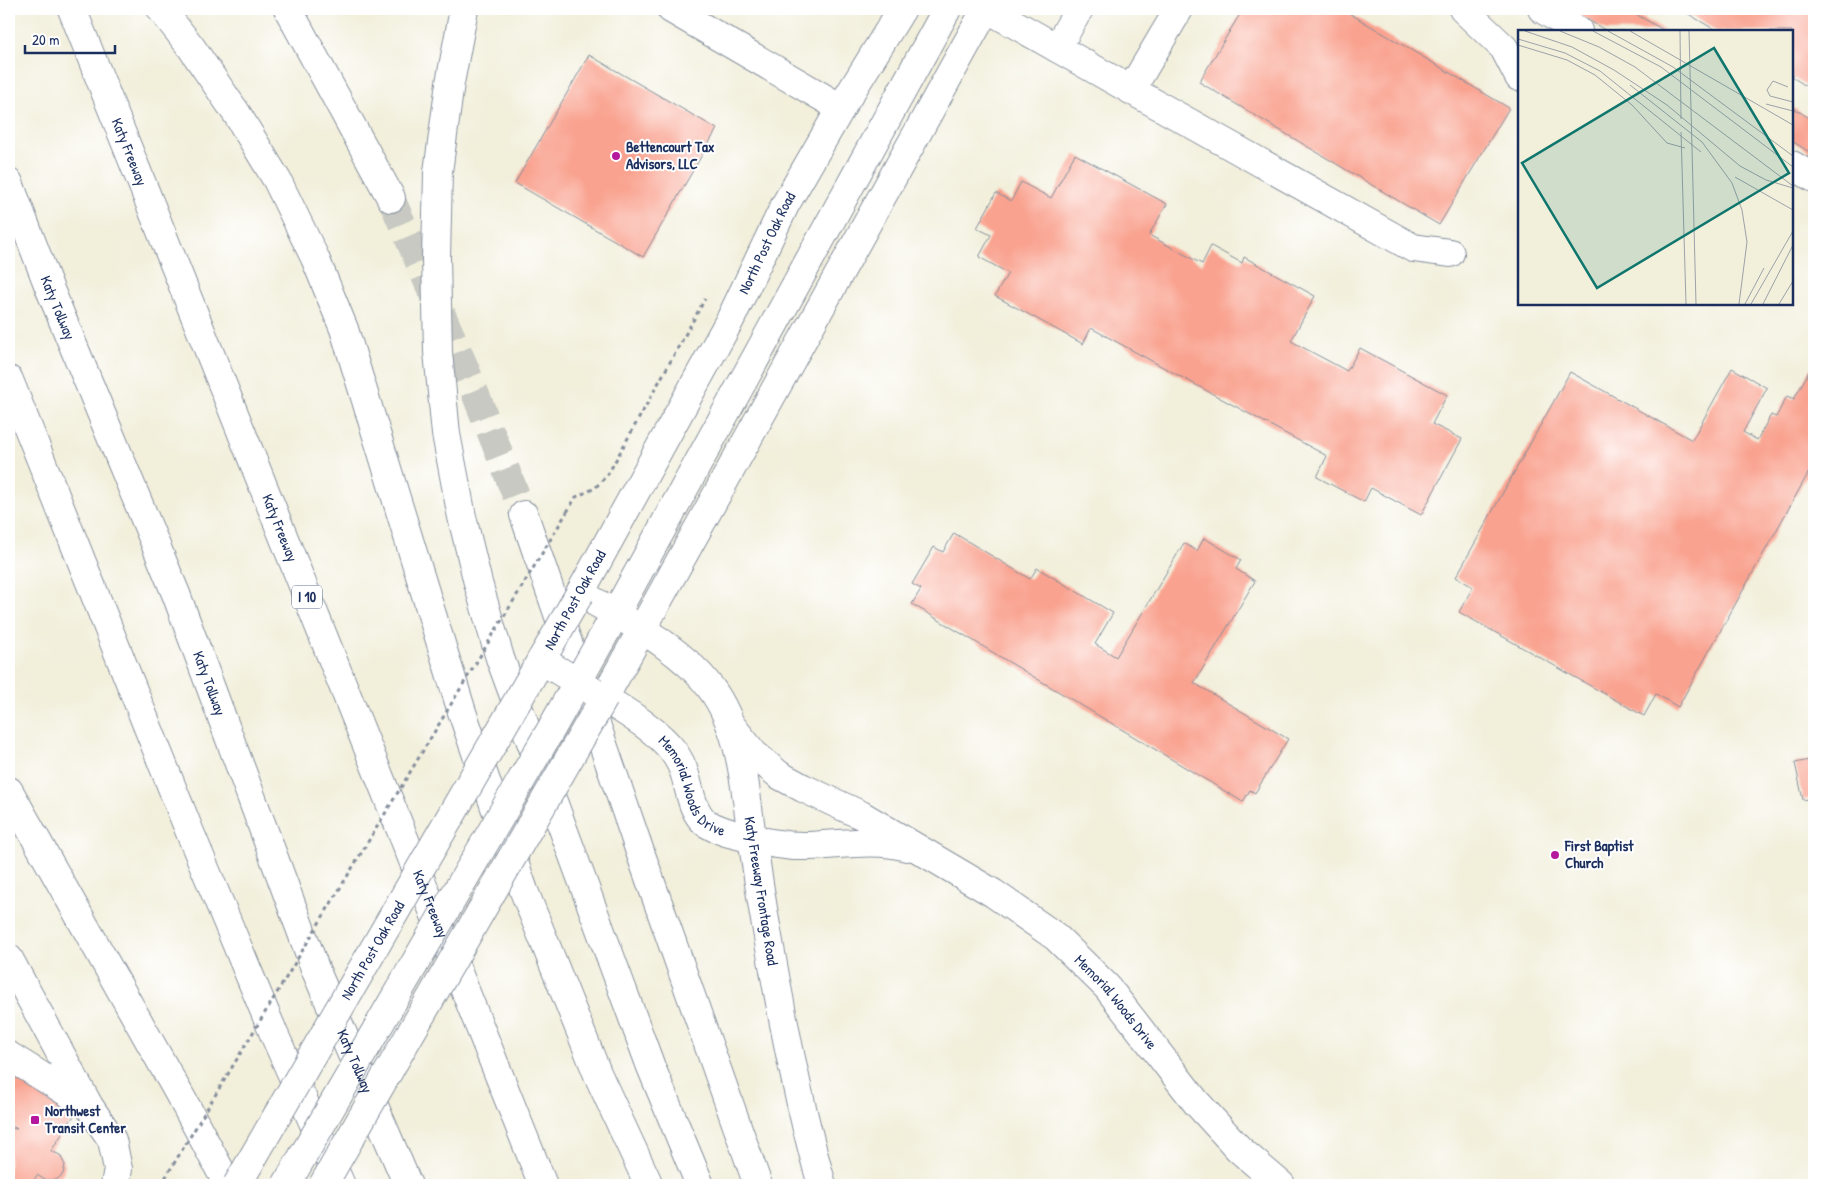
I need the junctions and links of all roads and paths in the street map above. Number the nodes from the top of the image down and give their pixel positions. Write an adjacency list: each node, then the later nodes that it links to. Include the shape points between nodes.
1 (72, 9): 47 (main road, Katy Freeway / I 10)
2 (160, 9): 48 (main road, via 237,114 277,180 315,258 344,329 462,712 524,891 598,1075)
3 (288, 9): 21 (main road)
4 (464, 9): 49 (main road, via 438,172 436,258 438,352 446,434 462,517 500,658 651,1067)
5 (671, 9): 17 (main road)
6 (902, 9): 17 (main road, North Post Oak Road)
7 (947, 9): 27 (main road)
8 (987, 9): 14 (main road); 28 (main road)
9 (1079, 9): 14 (main road)
10 (1179, 9): 16 (main road)
11 (1463, 9): 15 (main road, via 1504,48)
12 (1542, 9): 13 (main road)
13 (1576, 30)
14 (1056, 48): 16 (main road)
15 (1518, 75)
16 (1131, 90): 22 (main road, via 1413,248)
17 (841, 108): 26 (main road, North Post Oak Road, via 785,205 731,318)
18 (1793, 166): 19 (main road)
19 (1814, 178)
20 (9, 183): 46 (main road, Katy Tollway, via 176,594 316,971)
21 (391, 198)
22 (1450, 253)
23 (709, 292): 40 (path, bridge, via 608,474 595,488 576,497)
24 (9, 380): 45 (main road, via 189,830)
25 (524, 515): 50 (main road)
26 (580, 593): 27 (main road, Katy Freeway Frontage Road); 29 (main road, North Post Oak Road, bridge)
27 (615, 614): 28 (main road, Katy Freeway Frontage Road); 30 (main road, bridge)
28 (642, 631): 31 (main road); 32 (main road, Katy Freeway Frontage Road, via 697,672 722,704)
29 (542, 660): 30 (main road, Memorial Woods Drive, bridge); 42 (main road, North Post Oak Road, bridge)
30 (578, 682): 31 (main road, Memorial Woods Drive, bridge); 43 (main road, bridge)
31 (614, 696): 34 (main road, Memorial Woods Drive, via 672,751 685,772 694,804 705,822 722,831); 44 (main road, bridge)
32 (730, 722): 34 (main road, Katy Freeway Frontage Road, via 740,757); 35 (main road, Memorial Woods Drive, via 754,754 779,775 861,815)
33 (9, 791): 41 (main road)
34 (752, 839): 35 (main road, Memorial Woods Drive, via 783,846 889,844); 51 (main road, Katy Freeway Frontage Road, via 799,1101)
35 (923, 852): 52 (main road, Memorial Woods Drive, via 993,893 1056,937 1106,987 1196,1102 1239,1150)
36 (9, 959): 38 (main road)
37 (9, 1056): 38 (main road)
38 (89, 1106): 39 (main road, via 112,1140 118,1169)
39 (114, 1185)
40 (161, 1185)
41 (228, 1185)
42 (237, 1185)
43 (286, 1185)
44 (323, 1185)
45 (341, 1185)
46 (408, 1185)
47 (543, 1185)
48 (649, 1185)
49 (700, 1185)
50 (758, 1185)
51 (822, 1185)
52 (1281, 1185)

